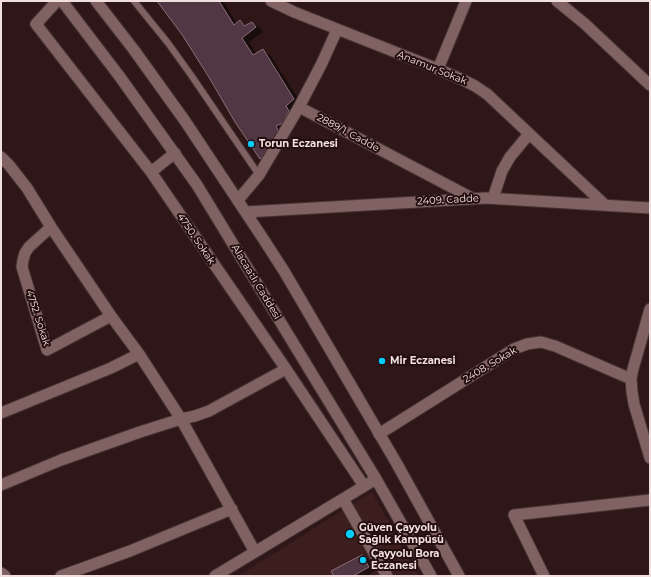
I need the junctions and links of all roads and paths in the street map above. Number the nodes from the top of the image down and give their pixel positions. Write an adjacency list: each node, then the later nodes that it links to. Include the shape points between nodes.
1 (57, 1): 15 (street, 4750. Sokak, via 36,24)
2 (62, 1): 13 (street, Alacaatlı Caddesi)
3 (96, 1): 19 (street, via 186,120)
4 (134, 1): 16 (lane, via 191,75)
5 (271, 1): 8 (street, Anamur Sokak)
6 (466, 1): 9 (street)
7 (557, 1): 10 (street)
8 (337, 30): 9 (street, Anamur Sokak); 11 (street)
9 (438, 69): 12 (street, Anamur Sokak, via 487,94)
10 (650, 86)
11 (299, 107): 16 (street); 18 (street, 2889/1. Cadde)
12 (529, 134): 17 (street, via 510,156); 20 (street, Anamur Sokak)
13 (174, 153): 15 (street); 35 (street, Alacaatlı Caddesi, via 197,185)
14 (1, 157): 23 (street, via 27,188)
15 (151, 172): 29 (street, 4750. Sokak)
16 (259, 175): 19 (street)
17 (493, 198): 18 (street, 2409. Cadde); 20 (street, 2409. Cadde)
18 (473, 199): 22 (street, 2409. Cadde)
19 (238, 200): 22 (street)
20 (604, 205): 21 (street, 2409. Cadde)
21 (650, 208)
22 (246, 212): 33 (street, via 284,271)
23 (51, 227): 25 (street); 25 (street, 4752. Sokak, via 29,247 22,267 47,350)
24 (650, 309): 26 (street)
25 (111, 316): 28 (street)
26 (640, 342): 27 (street); 30 (street)
27 (650, 349)
28 (139, 354): 31 (street); 32 (street)
29 (286, 369): 32 (street, via 209,411); 37 (street, 4750. Sokak)
30 (631, 379): 33 (street, 2408. Sokak, via 555,346 541,342 527,344 514,349); 34 (street, via 634,404)
31 (1, 413)
32 (181, 419): 36 (street, via 60,460); 40 (street)
33 (379, 434): 48 (street)
34 (650, 458)
35 (376, 479): 37 (street); 47 (street, Alacaatlı Caddesi)
36 (1, 485)
37 (364, 486): 38 (street)
38 (342, 499): 41 (street); 46 (street)
39 (650, 500): 49 (street, via 514,516)
40 (232, 510): 41 (street); 44 (street)
41 (255, 552): 45 (street)
42 (1, 573): 43 (street)
43 (5, 576)
44 (61, 576)
45 (215, 576)
46 (387, 576)
47 (431, 576)
48 (459, 576)
49 (544, 576)

